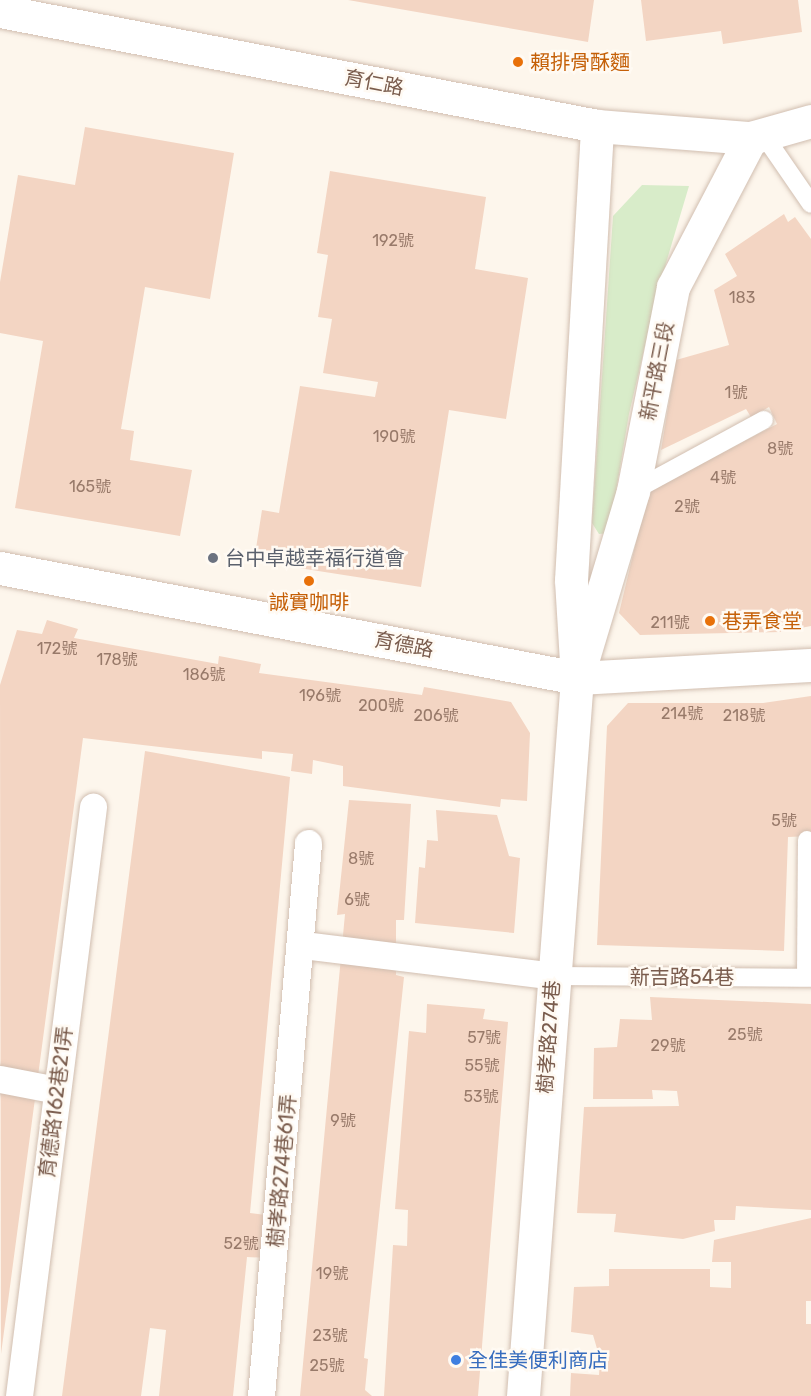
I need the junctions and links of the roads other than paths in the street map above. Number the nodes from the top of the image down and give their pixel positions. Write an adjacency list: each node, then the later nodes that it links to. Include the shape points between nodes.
1 (0, 11): 3 (street, 育仁路)
2 (811, 121): 4 (street)
3 (597, 126): 4 (street, 育仁路); 10 (street, via 571,580)
4 (758, 138): 5 (lane); 7 (street, 新平路三段, via 674,287)
5 (811, 204)
6 (764, 420): 7 (lane)
7 (633, 491): 10 (street, 新平路三段)
8 (0, 568): 10 (street, 育德路)
9 (811, 665): 10 (street, 育德路)
10 (577, 678): 15 (street, 樹孝路274巷)
11 (93, 807): 18 (street, 育德路162巷21弄)
12 (807, 840): 16 (lane)
13 (308, 843): 14 (street, 樹孝路274巷61弄)
14 (303, 945): 15 (street); 20 (street, 樹孝路274巷61弄)
15 (554, 976): 16 (lane, 新吉路54巷); 21 (street, 樹孝路274巷)
16 (809, 978)
17 (0, 1079): 18 (street)
18 (57, 1090): 19 (street, 育德路162巷21弄)
19 (19, 1396)
20 (261, 1396)
21 (523, 1396)

